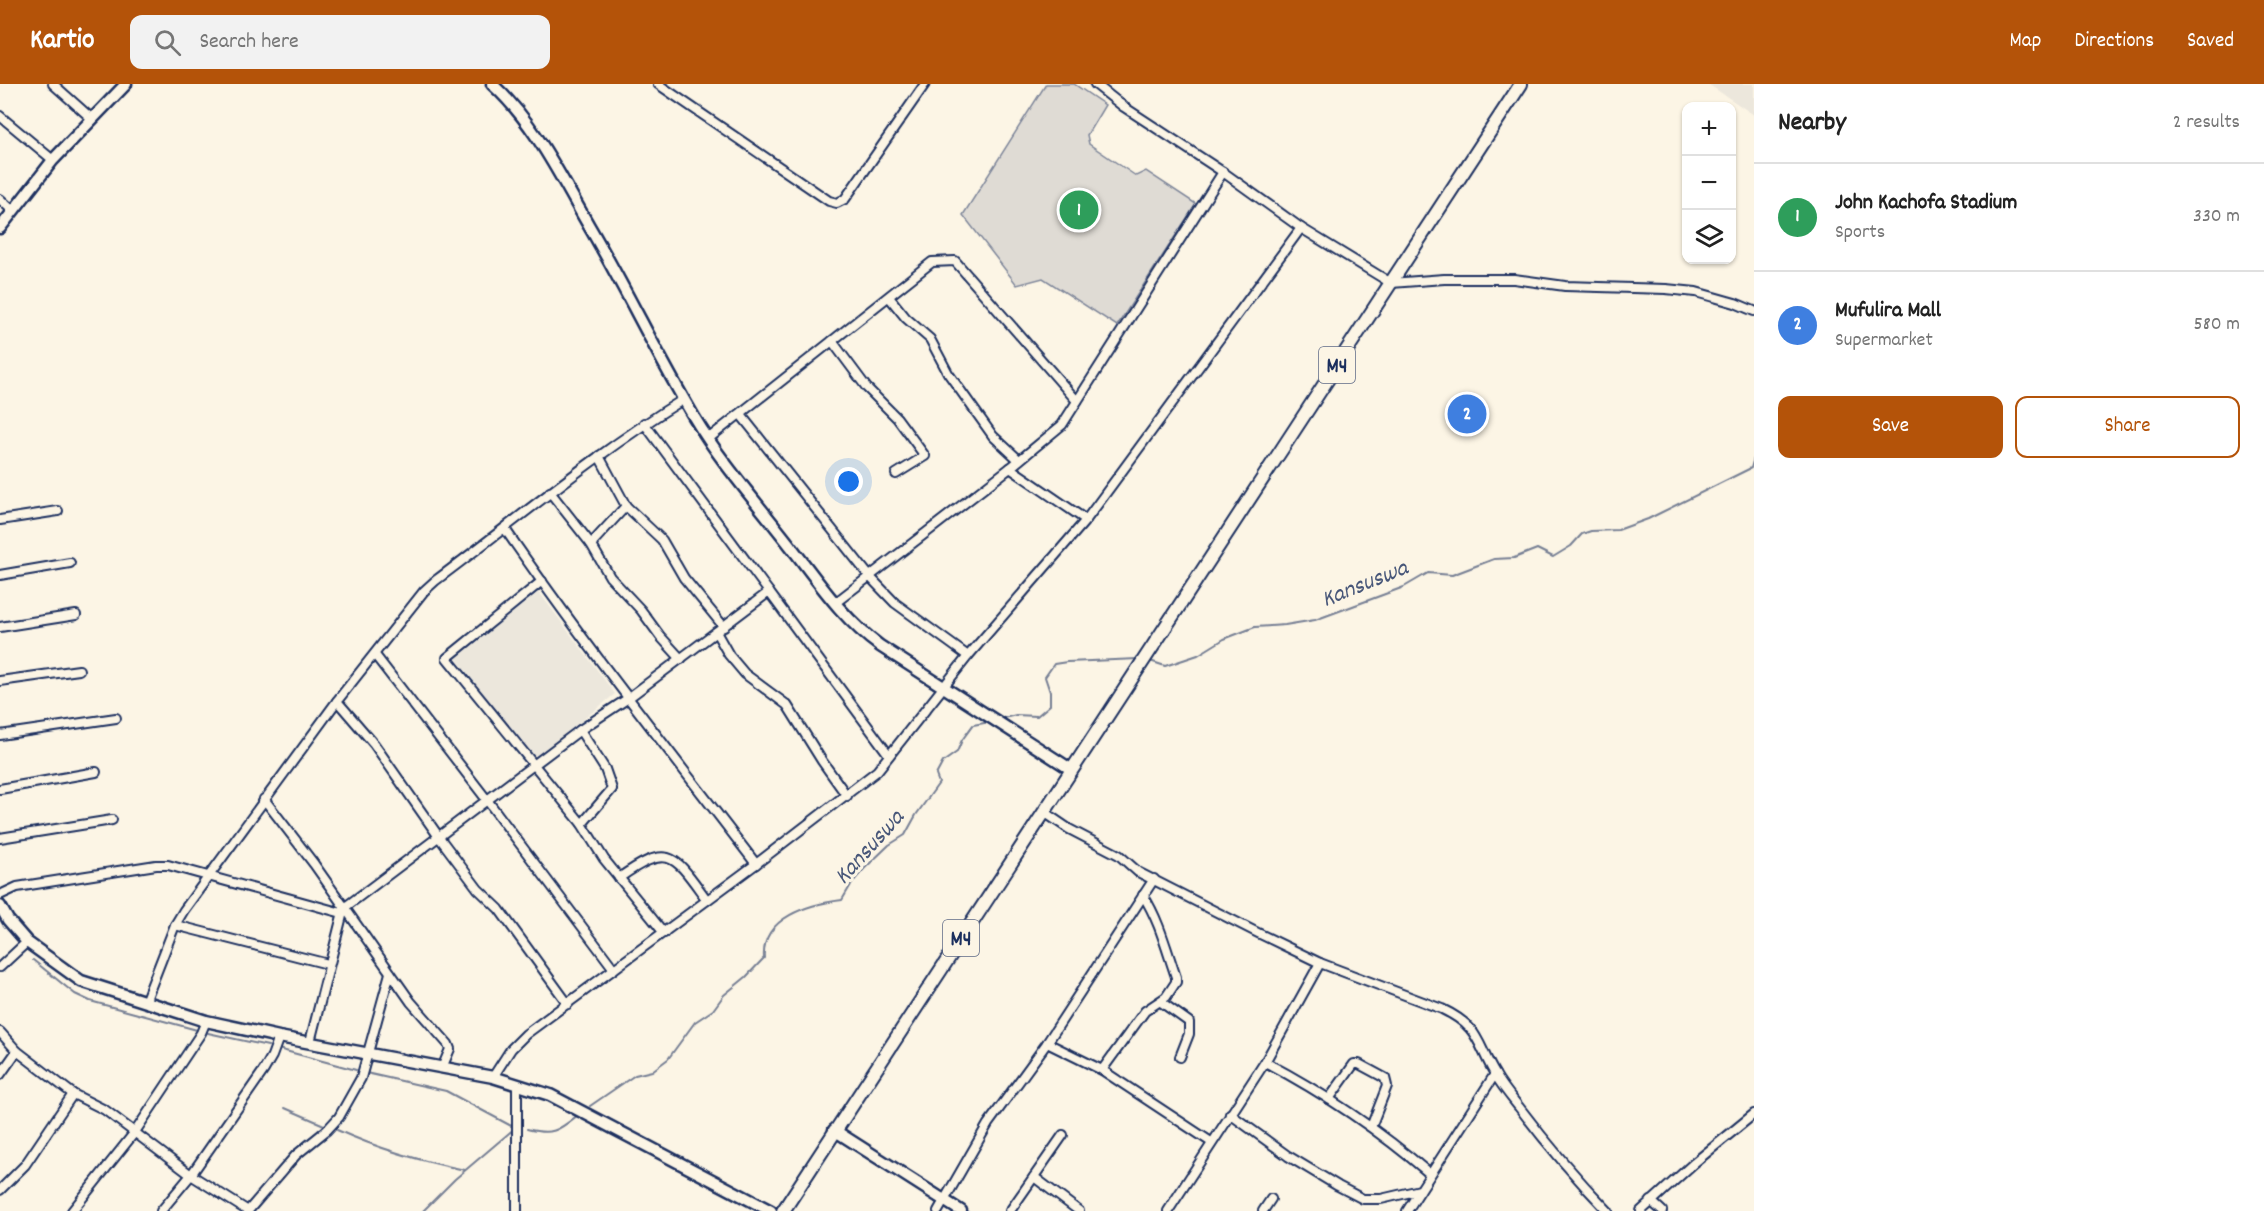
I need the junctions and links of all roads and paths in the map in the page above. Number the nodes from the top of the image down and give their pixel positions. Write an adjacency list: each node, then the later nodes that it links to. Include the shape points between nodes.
1 (53, 84): 9 (street)
2 (126, 84): 9 (street)
3 (492, 84): 20 (street, via 538,137)
4 (658, 84): 5 (street, via 837,203 845,199)
5 (925, 84)
6 (1095, 84): 11 (street)
7 (1521, 84): 16 (main road, M4)
8 (0, 116): 10 (street)
9 (91, 118): 10 (street)
10 (53, 160): 13 (street)
11 (1223, 172): 15 (street); 21 (street)
12 (0, 199): 13 (street)
13 (13, 211): 14 (street)
14 (0, 228)
15 (1302, 228): 16 (street); 33 (street)
16 (1391, 283): 18 (street, via 1514,279 1565,286 1666,289 1696,292); 58 (main road, M4)
17 (889, 297): 19 (street); 21 (street, via 932,262 955,261); 26 (street, via 930,339 948,373 993,436)
18 (1754, 312)
19 (832, 341): 22 (street); 28 (street, via 925,456)
20 (684, 399): 23 (street); 24 (street)
21 (1077, 400): 26 (street, via 1062,425)
22 (741, 415): 24 (street); 38 (street)
23 (644, 423): 25 (street); 40 (street)
24 (708, 439): 41 (street)
25 (599, 456): 29 (street); 30 (street)
26 (1019, 459): 27 (street)
27 (1010, 468): 33 (street); 38 (street)
28 (896, 474)
29 (550, 492): 34 (street); 35 (street)
30 (626, 506): 35 (street); 44 (street, via 662,540)
31 (58, 511): 32 (street)
32 (0, 520)
33 (1086, 520): 46 (street)
34 (505, 529): 39 (street); 45 (street, via 435,581)
35 (591, 544): 47 (street, via 610,578)
36 (70, 563): 37 (street)
37 (0, 575)
38 (870, 577): 41 (street); 46 (street, via 894,603)
39 (542, 581): 51 (street); 57 (street, via 447,658)
40 (769, 592): 44 (street); 56 (street)
41 (835, 603): 50 (street, via 866,636)
42 (76, 615): 43 (street)
43 (0, 627)
44 (720, 629): 47 (street); 61 (street, via 729,655 745,674 787,705)
45 (375, 655): 52 (street); 63 (street)
46 (968, 656): 50 (street)
47 (681, 659): 51 (street)
48 (79, 670): 49 (street)
49 (0, 681)
50 (945, 687): 56 (street); 58 (street)
51 (627, 699): 54 (street); 69 (street)
52 (338, 701): 62 (street); 67 (street, via 374,744)
53 (116, 718): 55 (street)
54 (580, 730): 57 (street); 66 (street, via 605,769 612,789)
55 (0, 735)
56 (890, 755): 61 (street)
57 (535, 765): 63 (street); 66 (street)
58 (1072, 770): 64 (main road, M4)
59 (96, 772): 60 (street)
60 (0, 789)
61 (847, 796): 69 (street)
62 (264, 799): 70 (street); 77 (street)
63 (487, 800): 67 (street); 84 (street)
64 (1044, 812): 72 (street); 109 (main road, M4)
65 (112, 820): 68 (street)
66 (582, 824): 71 (street)
67 (439, 837): 77 (street); 88 (street, via 478,889 499,909)
68 (0, 838)
69 (756, 864): 75 (street)
70 (209, 876): 73 (street, via 156,865 18,887); 77 (street); 78 (street)
71 (619, 878): 75 (street, via 640,863 665,856 680,865); 79 (street)
72 (1154, 879): 74 (street); 81 (street)
73 (0, 895)
74 (1143, 895): 87 (street, via 1153,911 1176,976); 93 (street)
75 (707, 900): 79 (street)
76 (0, 906): 80 (street)
77 (343, 910): 82 (street); 85 (street)
78 (175, 925): 82 (street); 86 (street)
79 (664, 933): 84 (street)
80 (27, 942): 83 (street); 86 (street, via 81,981)
81 (1320, 963): 97 (street); 100 (street, via 1461,1019 1476,1034)
82 (328, 964): 92 (street)
83 (0, 967)
84 (614, 969): 88 (street)
85 (390, 973): 95 (street); 98 (street, via 450,1046)
86 (145, 1002): 89 (street)
87 (1161, 1002): 96 (street, via 1189,1022); 99 (street, via 1145,1011)
88 (568, 1004): 102 (street, via 518,1042)
89 (206, 1021): 91 (street); 110 (street)
90 (0, 1032): 94 (street)
91 (279, 1037): 92 (street); 114 (street, via 264,1070)
92 (310, 1042): 95 (street)
93 (1047, 1043): 99 (street); 119 (street, via 988,1124)
94 (17, 1051): 101 (street); 104 (street)
95 (367, 1053): 98 (street); 114 (street, via 361,1078 339,1118 296,1155 248,1211)
96 (1180, 1057)
97 (1265, 1062): 105 (street); 106 (street)
98 (442, 1068): 102 (street)
99 (1102, 1070): 112 (street)
100 (1495, 1074): 113 (street); 133 (street, via 1570,1172)
101 (0, 1075)
102 (493, 1077): 103 (street)
103 (518, 1084): 123 (street); 124 (street, via 569,1104)
104 (73, 1094): 110 (street, via 105,1110); 116 (street, via 25,1165)
105 (1329, 1099): 108 (street); 108 (street, via 1354,1064 1385,1078 1387,1086)
106 (1230, 1114): 112 (street); 117 (street, via 1305,1167 1364,1199)
107 (1754, 1114): 120 (street)
108 (1371, 1127): 113 (street)
109 (834, 1130): 119 (street); 125 (main road, M4)
110 (135, 1132): 114 (street); 121 (street)
111 (1064, 1134): 115 (street)
112 (1211, 1142): 130 (street)
113 (1430, 1174): 117 (street)
114 (190, 1175): 122 (street)
115 (1034, 1177): 128 (street); 129 (street)
116 (0, 1190)
117 (1420, 1190): 132 (street)
118 (1271, 1199): 131 (street)
119 (945, 1201): 126 (street); 127 (street)
120 (1651, 1201): 134 (street); 135 (street)
121 (72, 1211)
122 (161, 1211)
123 (517, 1211)
124 (771, 1211)
125 (783, 1211)
126 (938, 1211)
127 (961, 1211)
128 (1010, 1211)
129 (1079, 1211)
130 (1168, 1211)
131 (1263, 1211)
132 (1407, 1211)
133 (1608, 1211)
134 (1641, 1211)
135 (1662, 1211)

